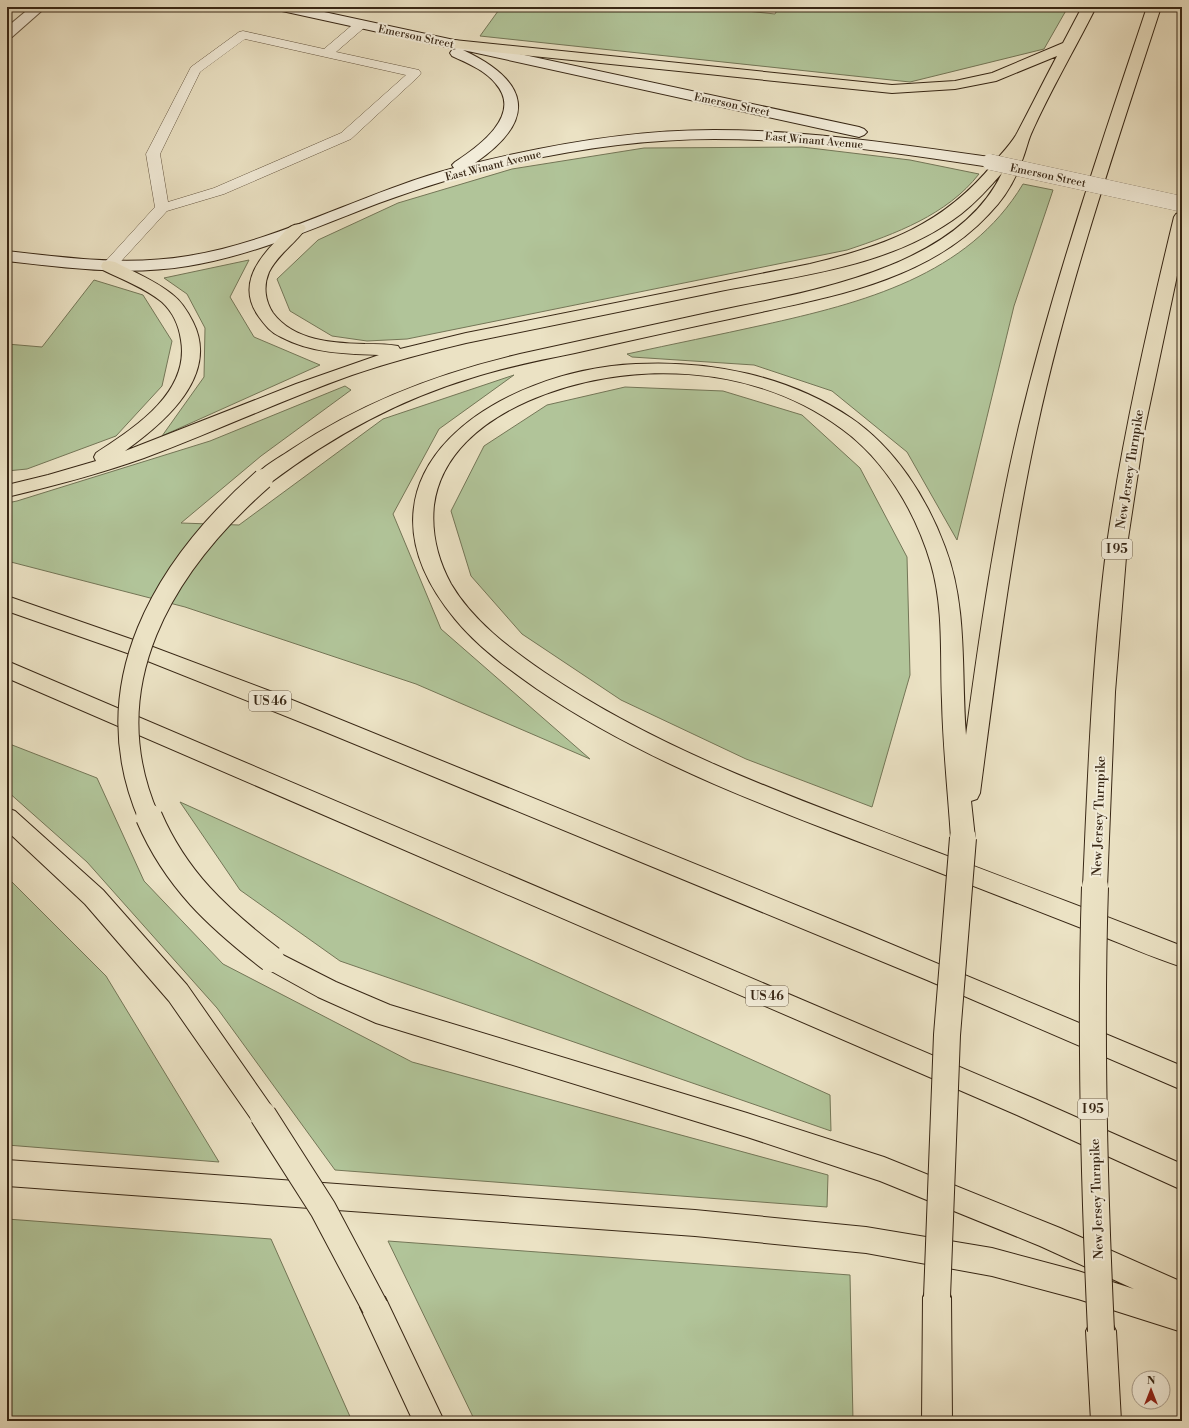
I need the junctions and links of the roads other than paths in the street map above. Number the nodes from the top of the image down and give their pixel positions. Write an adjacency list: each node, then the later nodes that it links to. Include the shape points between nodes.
1 (39, 7): 6 (main road)
2 (282, 7): 5 (main road, Emerson Street)
3 (1089, 7): 9 (highway)
4 (1154, 7): 26 (highway, via 1070,270 1030,416 1004,545)
5 (361, 24): 7 (main road, Emerson Street); 10 (lane)
6 (7, 34)
7 (414, 36): 8 (main road, Emerson Street); 13 (main road, via 453,51 486,68 506,87 511,109 498,136 482,151 460,165)
8 (454, 44): 9 (highway, via 892,88 932,88 989,78 1015,70); 12 (main road, Emerson Street, via 786,115)
9 (1069, 46): 11 (highway)
10 (327, 53): 15 (lane, via 243,35 195,70 153,154); 15 (lane, via 415,73 346,136 220,191)
11 (1023, 136): 20 (highway, via 980,188 961,206 925,230 880,249 808,268); 31 (highway, bridge, via 1006,180 994,199 950,240 905,265 821,293 502,364 436,383 381,406 330,432 286,461 233,506 200,542 175,576 158,606 137,656 132,682 129,730 135,781 152,828 165,852 199,898 271,959 340,997 384,1015 747,1125 884,1170 1050,1237)
12 (990, 162): 13 (main road, East Winant Avenue, via 864,144 789,137 689,135 607,142 508,160); 14 (main road, Emerson Street, bridge)
13 (399, 190): 17 (main road, East Winant Avenue)
14 (1182, 204)
15 (162, 208): 19 (lane)
16 (1182, 217): 35 (highway, New Jersey Turnpike / I 95, bridge, via 1139,408 1124,498 1111,600 1102,715 1092,941 1093,1115)
17 (298, 228): 19 (main road, East Winant Avenue, via 248,247 206,258 163,264); 20 (highway, via 268,259 258,279 259,302 264,313 275,325 304,341 321,345 355,349)
18 (7, 256): 19 (main road, East Winant Avenue)
19 (109, 266): 21 (highway, via 156,291 178,311 190,336 190,363 186,378 178,392 154,419 127,441)
20 (413, 350): 21 (highway, via 345,372 126,458)
21 (76, 474): 22 (highway)
22 (7, 491)
23 (7, 603): 28 (highway, US 46, via 120,642 234,686 802,917)
24 (7, 669): 30 (highway, US 46, via 1019,1104)
25 (7, 817): 33 (highway, bridge, via 94,898 178,993 263,1115 323,1209 375,1307)
26 (963, 838): 27 (highway, via 952,679 952,632 942,567 927,526 907,489 879,452 845,423 807,400 735,376 685,369 634,370 585,376 517,398 482,418 463,434 444,456 428,487 424,506 422,522 427,555 442,587 454,605 481,634 517,665 580,706 686,761 765,795); 34 (highway, bridge, via 947,1035 937,1297)
27 (1182, 957)
28 (1182, 1078)
29 (7, 1173): 32 (highway, via 695,1223 866,1240 992,1262 1078,1285)
30 (1182, 1177)
31 (1182, 1296)
32 (1182, 1318)
33 (429, 1421)
34 (937, 1421)
35 (1106, 1421)

